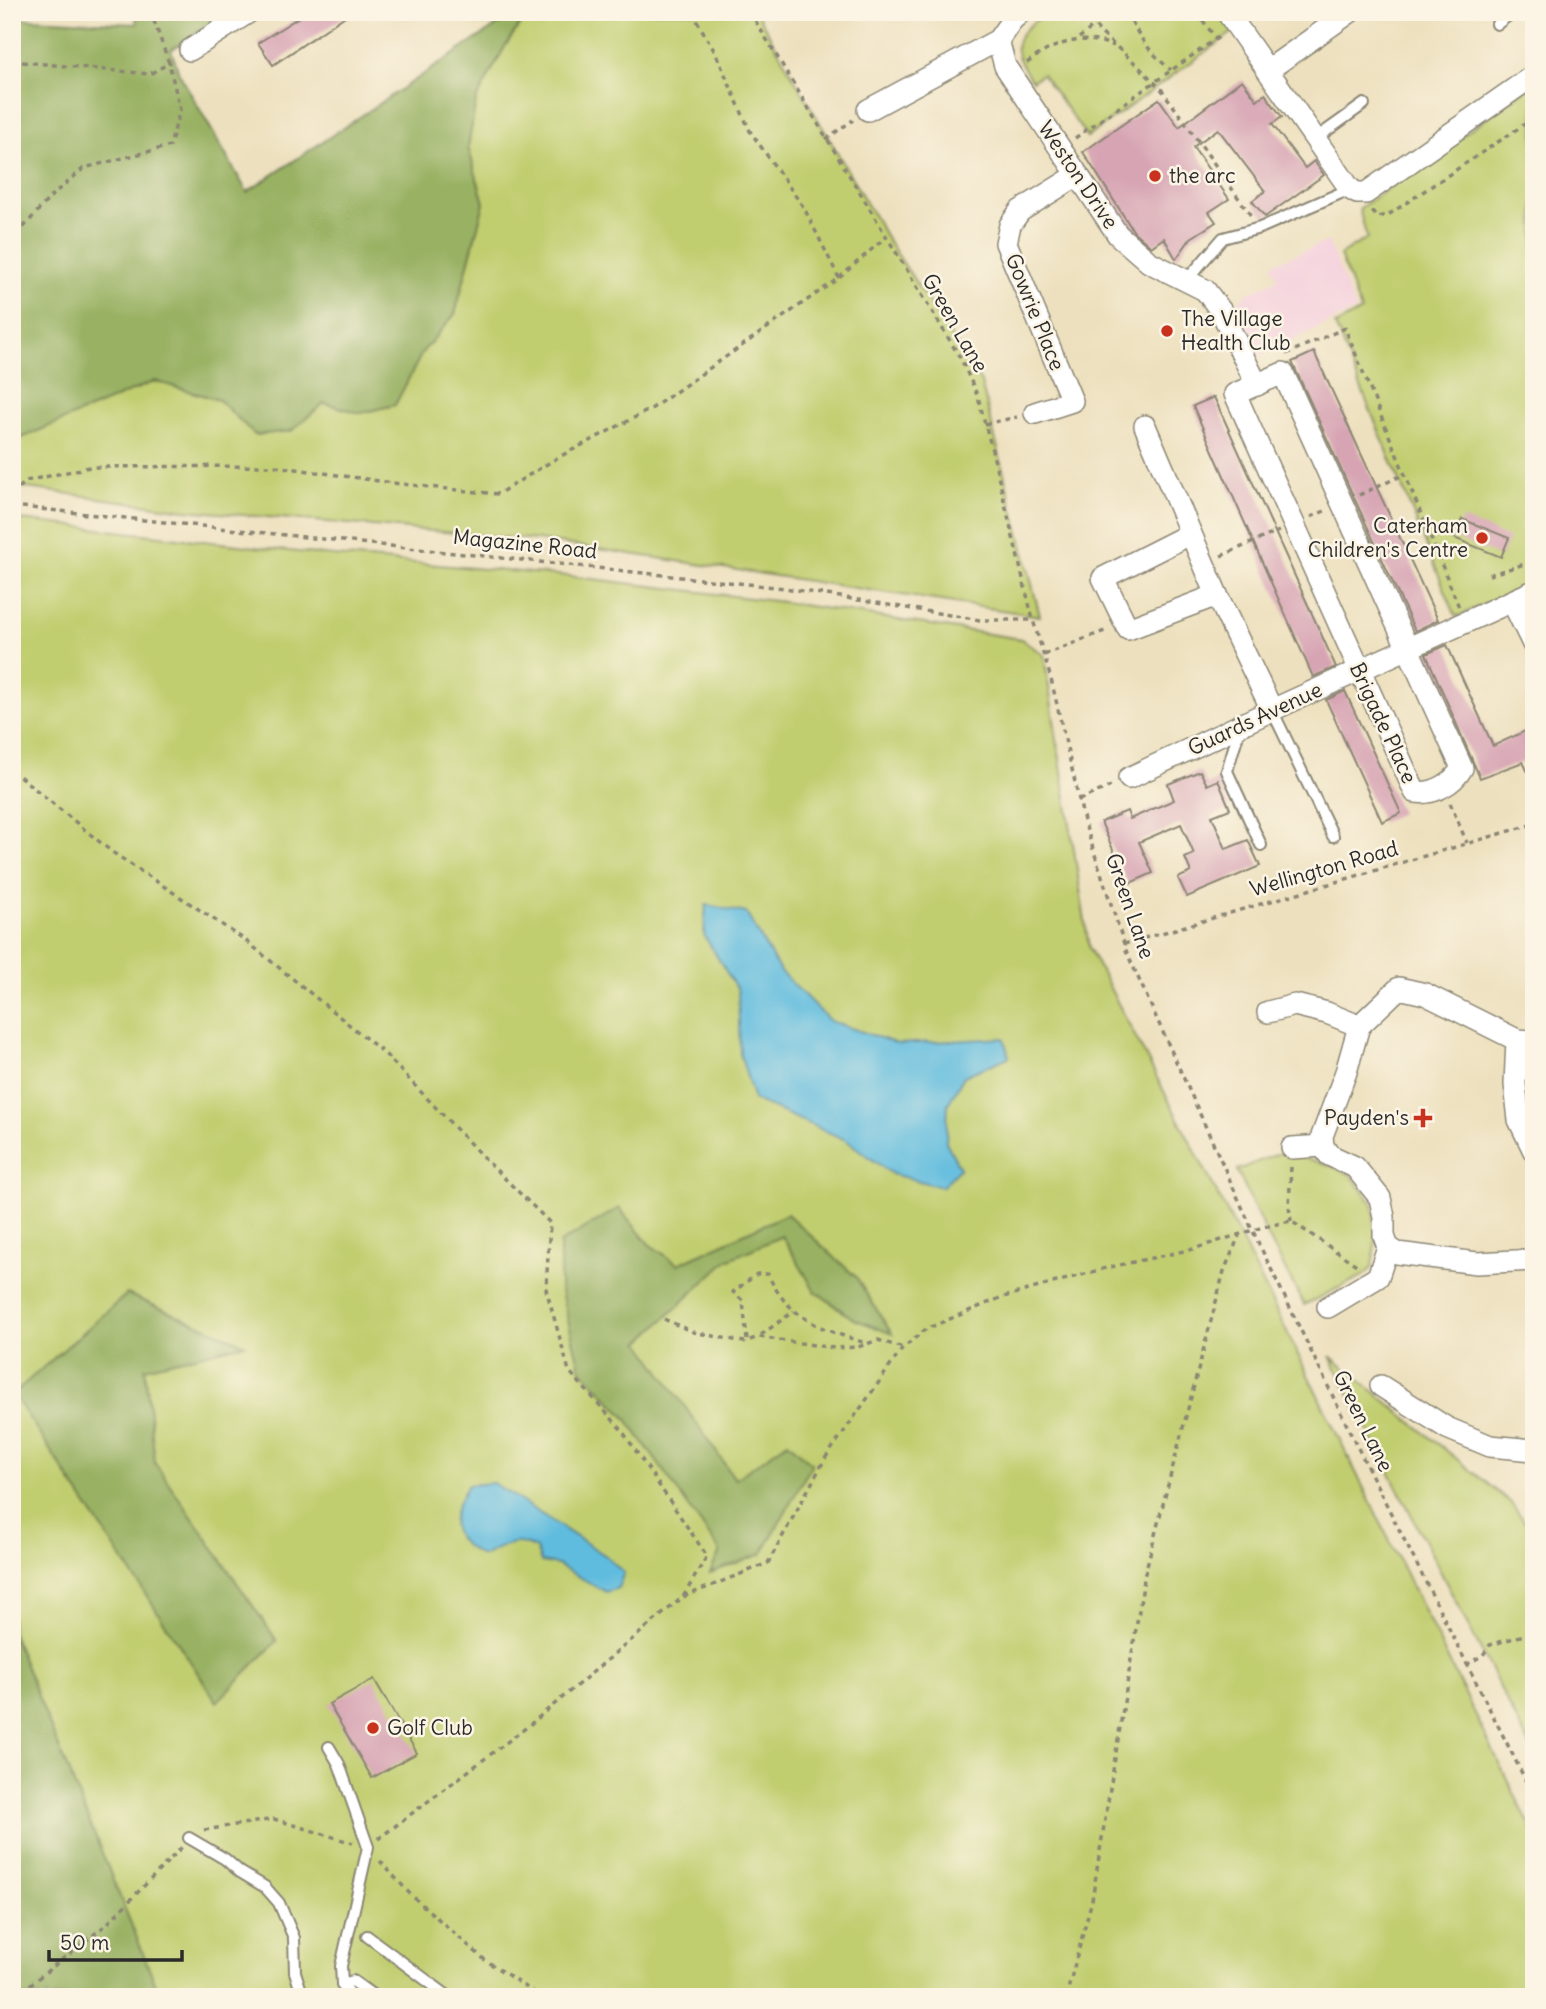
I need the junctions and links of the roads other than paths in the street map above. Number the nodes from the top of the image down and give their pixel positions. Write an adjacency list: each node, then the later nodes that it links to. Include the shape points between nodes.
1 (249, 12): 8 (street)
2 (1021, 12): 7 (street)
3 (1350, 12): 9 (street)
4 (1514, 12): 6 (lane)
5 (1232, 19): 9 (street)
6 (1497, 24)
7 (998, 40): 12 (street); 14 (street, Weston Drive, via 1005,66)
8 (190, 50)
9 (1268, 70): 13 (street)
10 (1534, 75): 15 (street, via 1366,193)
11 (1364, 103): 13 (lane)
12 (868, 110)
13 (1315, 139): 15 (street)
14 (1076, 176): 16 (street, Weston Drive, via 1114,237); 18 (street, Gowrie Place, via 1020,211 1010,225 1006,243 1072,401)
15 (1354, 191): 16 (lane, via 1223,238)
16 (1186, 281): 17 (street, Weston Drive, via 1205,290 1221,311)
17 (1256, 385): 25 (street, Brigade Place, via 1283,373); 26 (street, Brigade Place, via 1235,394)
18 (1035, 413)
19 (1145, 426): 20 (street)
20 (1190, 534): 22 (street); 22 (street, via 1103,578 1128,629)
21 (1534, 591): 23 (street, Guards Avenue)
22 (1217, 595): 27 (street)
23 (1512, 601): 24 (street); 25 (street, Guards Avenue)
24 (1534, 646)
25 (1406, 649): 26 (street, Guards Avenue); 26 (street, Brigade Place, via 1462,768 1456,779 1442,786 1415,792)
26 (1359, 671): 27 (street, Guards Avenue)
27 (1272, 710): 28 (street, Guards Avenue); 30 (lane)
28 (1241, 724): 29 (street, Guards Avenue); 31 (lane, via 1227,771)
29 (1129, 778)
30 (1333, 836)
31 (1261, 845)
32 (1268, 1012): 33 (street, via 1295,1005)
33 (1359, 1026): 34 (street, via 1399,988 1425,994); 35 (street, via 1322,1136)
34 (1525, 1040): 37 (street, via 1515,1084 1519,1120)
35 (1323, 1146): 36 (street); 38 (street, via 1328,1156 1354,1167 1380,1198)
36 (1294, 1148)
37 (1534, 1151)
38 (1388, 1247): 39 (street, via 1397,1253 1476,1262); 40 (street, via 1378,1277)
39 (1534, 1260)
40 (1328, 1307)
41 (1381, 1386): 42 (street, via 1447,1428 1490,1446)
42 (1534, 1450)
43 (329, 1746): 46 (lane, via 368,1847 341,1966)
44 (190, 1839): 47 (lane, via 265,1887 279,1903 294,1938 295,1972)
45 (368, 1936): 50 (lane)
46 (342, 1984): 48 (lane); 49 (lane, via 353,1981)
47 (303, 1997)
48 (353, 1997)
49 (375, 1997)
50 (449, 1997)

